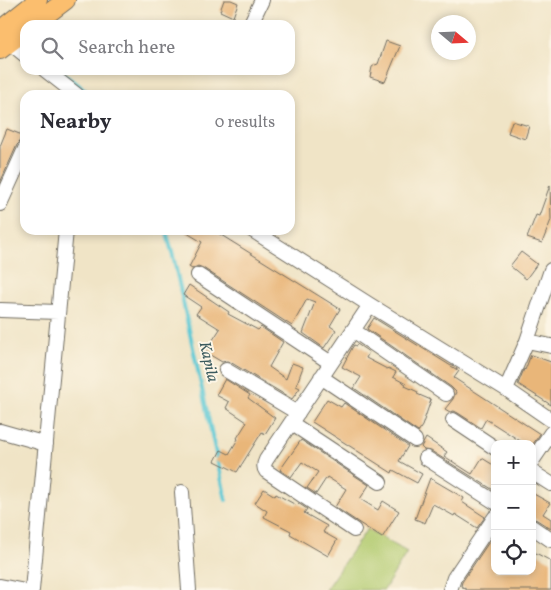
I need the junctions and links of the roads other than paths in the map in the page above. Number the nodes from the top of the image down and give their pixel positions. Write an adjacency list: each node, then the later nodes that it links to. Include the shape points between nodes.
1 (38, 0): 7 (main road)
2 (66, 0): 4 (main road)
3 (262, 0): 5 (street)
4 (40, 20)
5 (252, 20)
6 (20, 33): 7 (main road)
7 (2, 39): 8 (street)
8 (20, 52)
9 (51, 75): 10 (street)
10 (70, 90)
11 (20, 160): 12 (street)
12 (0, 204)
13 (66, 235): 20 (street)
14 (260, 235): 18 (street)
15 (551, 270): 17 (street)
16 (198, 275): 24 (street)
17 (548, 291): 22 (street)
18 (370, 305): 21 (street); 27 (street)
19 (0, 310): 20 (street)
20 (58, 312): 35 (street)
21 (353, 330): 24 (street); 28 (street)
22 (527, 341): 23 (street); 27 (street)
23 (551, 346)
24 (331, 362): 26 (street)
25 (226, 370): 29 (street)
26 (321, 377): 29 (street); 34 (street)
27 (506, 389): 31 (street)
28 (446, 394)
29 (294, 418): 40 (street); 45 (street, via 264,468)
30 (453, 420): 36 (street)
31 (551, 420)
32 (0, 431): 35 (street)
33 (551, 433): 37 (street)
34 (415, 440)
35 (46, 444): 50 (street)
36 (491, 445)
37 (536, 455)
38 (426, 458): 43 (street)
39 (536, 475): 41 (street)
40 (380, 482)
41 (551, 484)
42 (182, 492): 51 (street)
43 (491, 499)
44 (491, 523): 52 (street, via 454,578)
45 (354, 530)
46 (536, 530): 47 (street)
47 (551, 540)
48 (0, 586): 49 (street)
49 (20, 590)
50 (32, 590)
51 (189, 590)
52 (450, 590)

